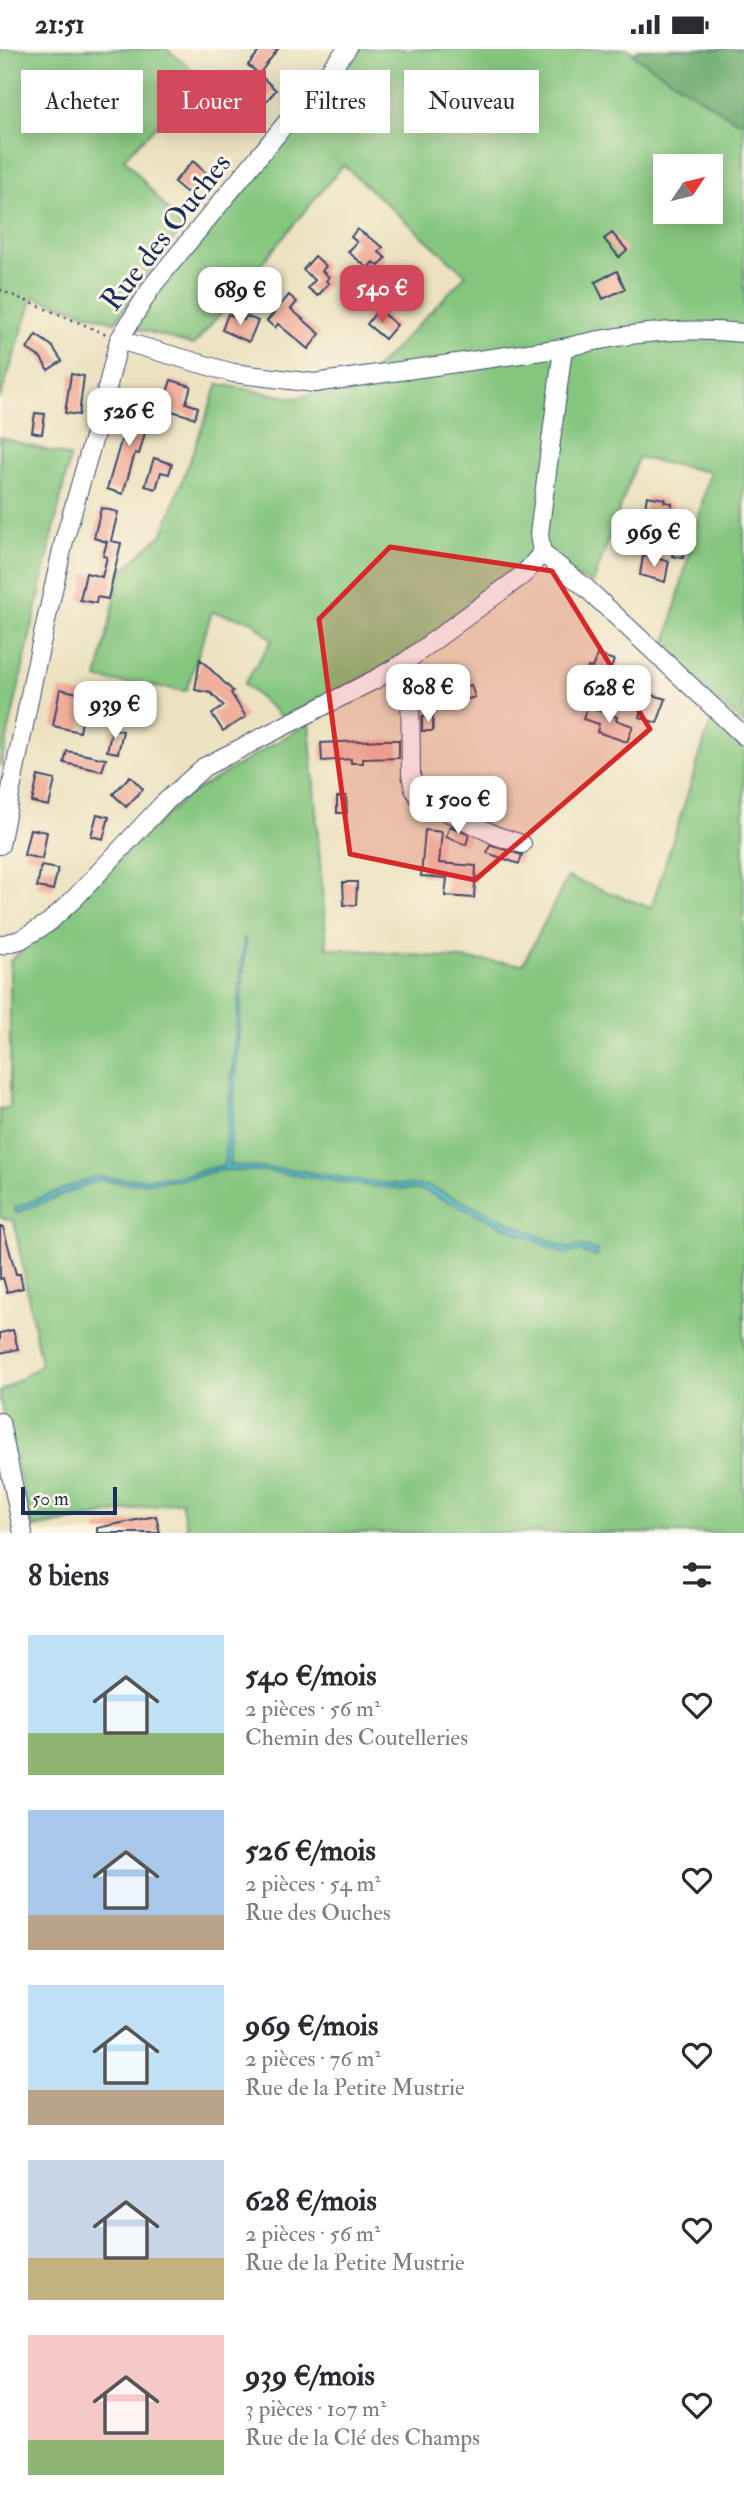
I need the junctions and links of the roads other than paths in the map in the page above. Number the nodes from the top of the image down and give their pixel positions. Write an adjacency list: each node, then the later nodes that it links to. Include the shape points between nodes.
1 (347, 49): 3 (street, Rue des Ouches, via 153,285)
2 (744, 333): 4 (street, via 653,331)
3 (118, 339): 4 (street, via 233,373 314,383); 9 (street, Rue des Ouches, via 61,555)
4 (563, 348): 5 (street, via 539,534)
5 (542, 553): 6 (street, via 524,574); 7 (street, via 585,587)
6 (405, 662): 8 (street, via 410,677 411,774 420,799); 10 (street, via 204,767 48,923 20,940)
7 (744, 736)
8 (522, 843)
9 (0, 845)
10 (0, 945)
11 (0, 1422): 12 (street)
12 (23, 1533)

